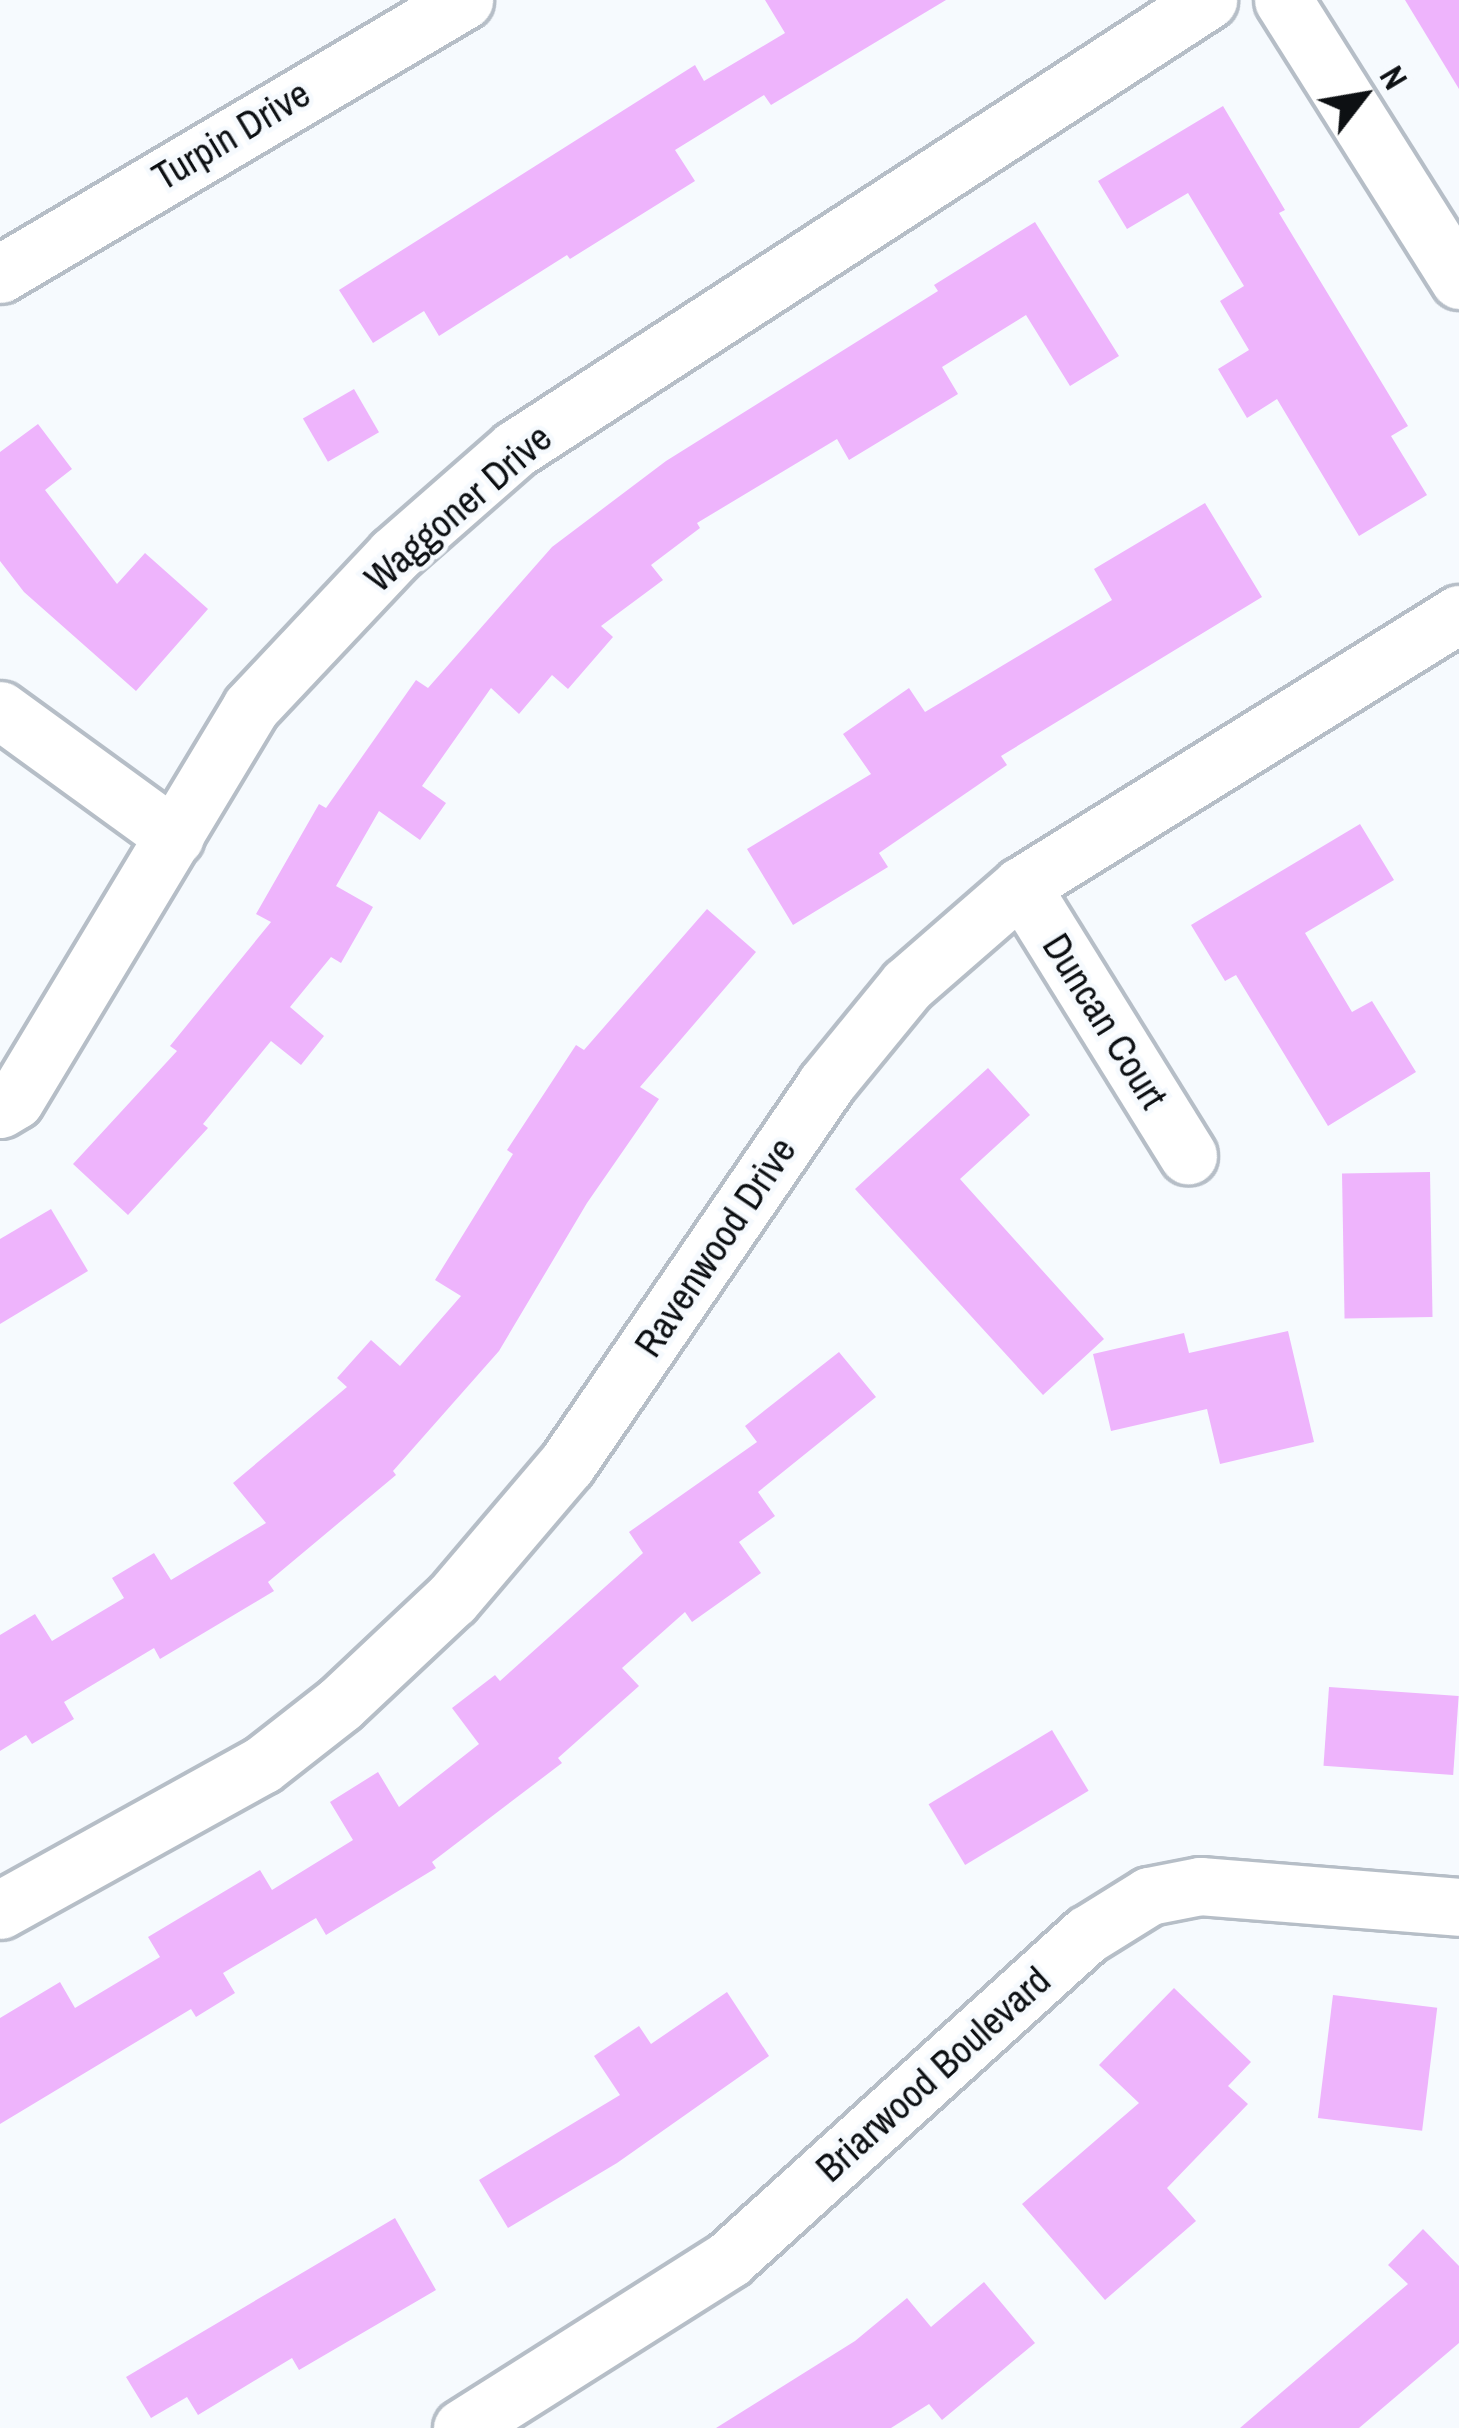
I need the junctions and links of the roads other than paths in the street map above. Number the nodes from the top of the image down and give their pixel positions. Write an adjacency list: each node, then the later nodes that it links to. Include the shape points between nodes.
1 (464, 0): 4 (street, Turpin Drive)
2 (1208, 0): 8 (street, Waggoner Drive, via 515,449 394,555 250,707)
3 (1283, 0): 5 (street)
4 (0, 274)
5 (1459, 280)
6 (1459, 614): 9 (street, Ravenwood Drive)
7 (0, 710): 8 (street)
8 (175, 837): 10 (street, Waggoner Drive, via 15,1100)
9 (1022, 886): 11 (street, Duncan Court); 13 (street, Ravenwood Drive, via 907,985 826,1084 568,1464 452,1599 262,1765)
10 (0, 1109)
11 (1188, 1155)
12 (1459, 1907): 14 (street, Briarwood Boulevard, via 1200,1886 1149,1897 1088,1934 729,2258)
13 (0, 1910)
14 (462, 2428)

